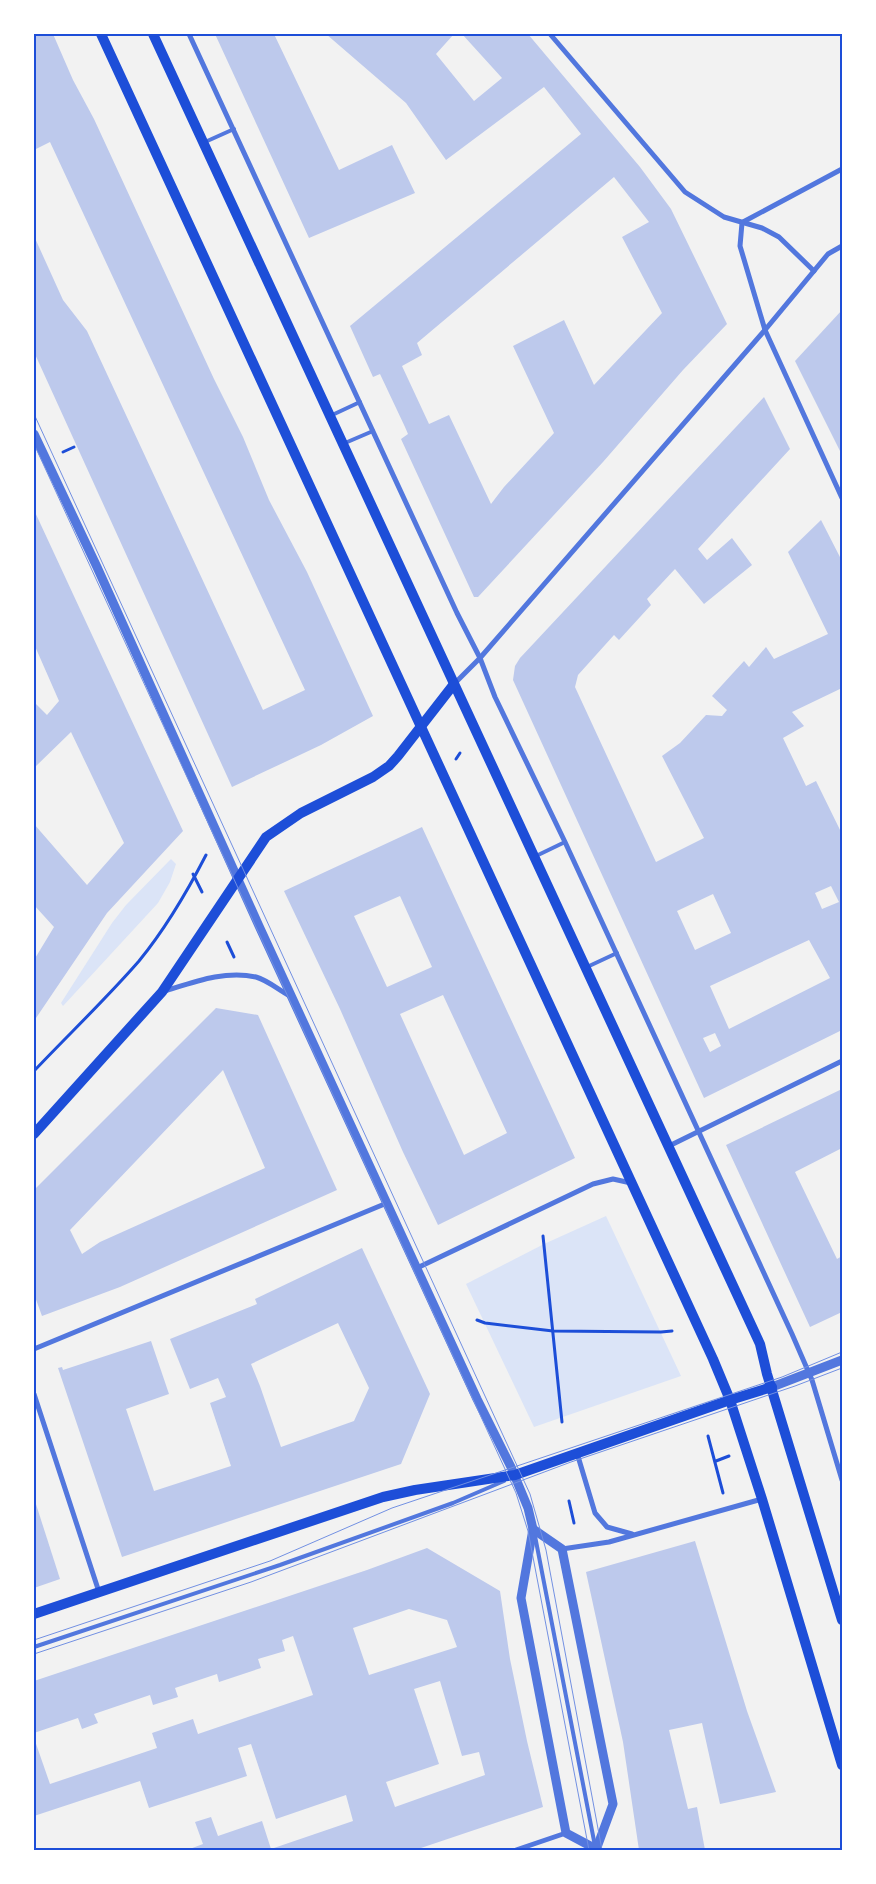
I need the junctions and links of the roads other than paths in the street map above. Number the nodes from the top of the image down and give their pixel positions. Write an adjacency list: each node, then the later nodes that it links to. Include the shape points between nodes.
1 (101, 34): 20 (main road)
2 (153, 34): 6 (main road)
3 (189, 34): 5 (street)
4 (550, 34): 8 (street, via 685,192 724,217)
5 (234, 129): 6 (lane); 12 (street)
6 (203, 143): 13 (main road)
7 (842, 169): 8 (street)
8 (742, 223): 10 (street, via 779,237); 11 (street, via 740,246)
9 (842, 246): 10 (street, via 828,254)
10 (814, 271): 11 (street)
11 (765, 330): 17 (street); 18 (street)
12 (360, 402): 13 (lane); 14 (street)
13 (330, 416): 16 (main road)
14 (372, 431): 16 (lane); 18 (street)
15 (34, 434): 23 (street)
16 (342, 444): 19 (main road)
17 (842, 498)
18 (480, 658): 19 (street); 21 (street, via 495,697)
19 (454, 684): 20 (main road); 22 (main road)
20 (421, 726): 23 (main road, via 389,766 266,837); 32 (main road)
21 (566, 842): 22 (lane); 24 (street)
22 (534, 856): 25 (main road)
23 (237, 880): 26 (main road); 27 (street)
24 (617, 953): 25 (lane); 29 (street)
25 (585, 968): 31 (main road)
26 (162, 992): 27 (street, via 208,978 238,975 258,978); 30 (main road)
27 (292, 997): 33 (street)
28 (842, 1061): 29 (street)
29 (699, 1132): 31 (street); 37 (street)
30 (34, 1134)
31 (668, 1146): 38 (main road, via 760,1344)
32 (632, 1183): 34 (street, via 613,1179 593,1184); 40 (main road)
33 (387, 1203): 34 (street); 35 (street)
34 (417, 1268): 42 (street)
35 (34, 1349)
36 (842, 1360): 37 (street)
37 (809, 1373): 38 (street); 43 (street)
38 (772, 1387): 40 (main road); 50 (main road)
39 (34, 1394): 48 (street)
40 (730, 1400): 41 (main road); 44 (main road)
41 (577, 1453): 42 (main road); 46 (street, via 595,1513 607,1527)
42 (515, 1476): 45 (street); 48 (main road, via 384,1497); 51 (lane, via 454,1502 280,1564)
43 (842, 1480)
44 (762, 1499): 46 (street); 52 (main road)
45 (534, 1529): 47 (street); 53 (street, via 520,1598); 55 (lane)
46 (632, 1534): 47 (street, via 609,1542)
47 (562, 1548): 55 (street, via 613,1804)
48 (99, 1593): 49 (main road)
49 (34, 1614)
50 (842, 1620)
51 (34, 1647)
52 (842, 1765)
53 (566, 1833): 54 (street); 55 (street)
54 (516, 1850)
55 (596, 1850)

